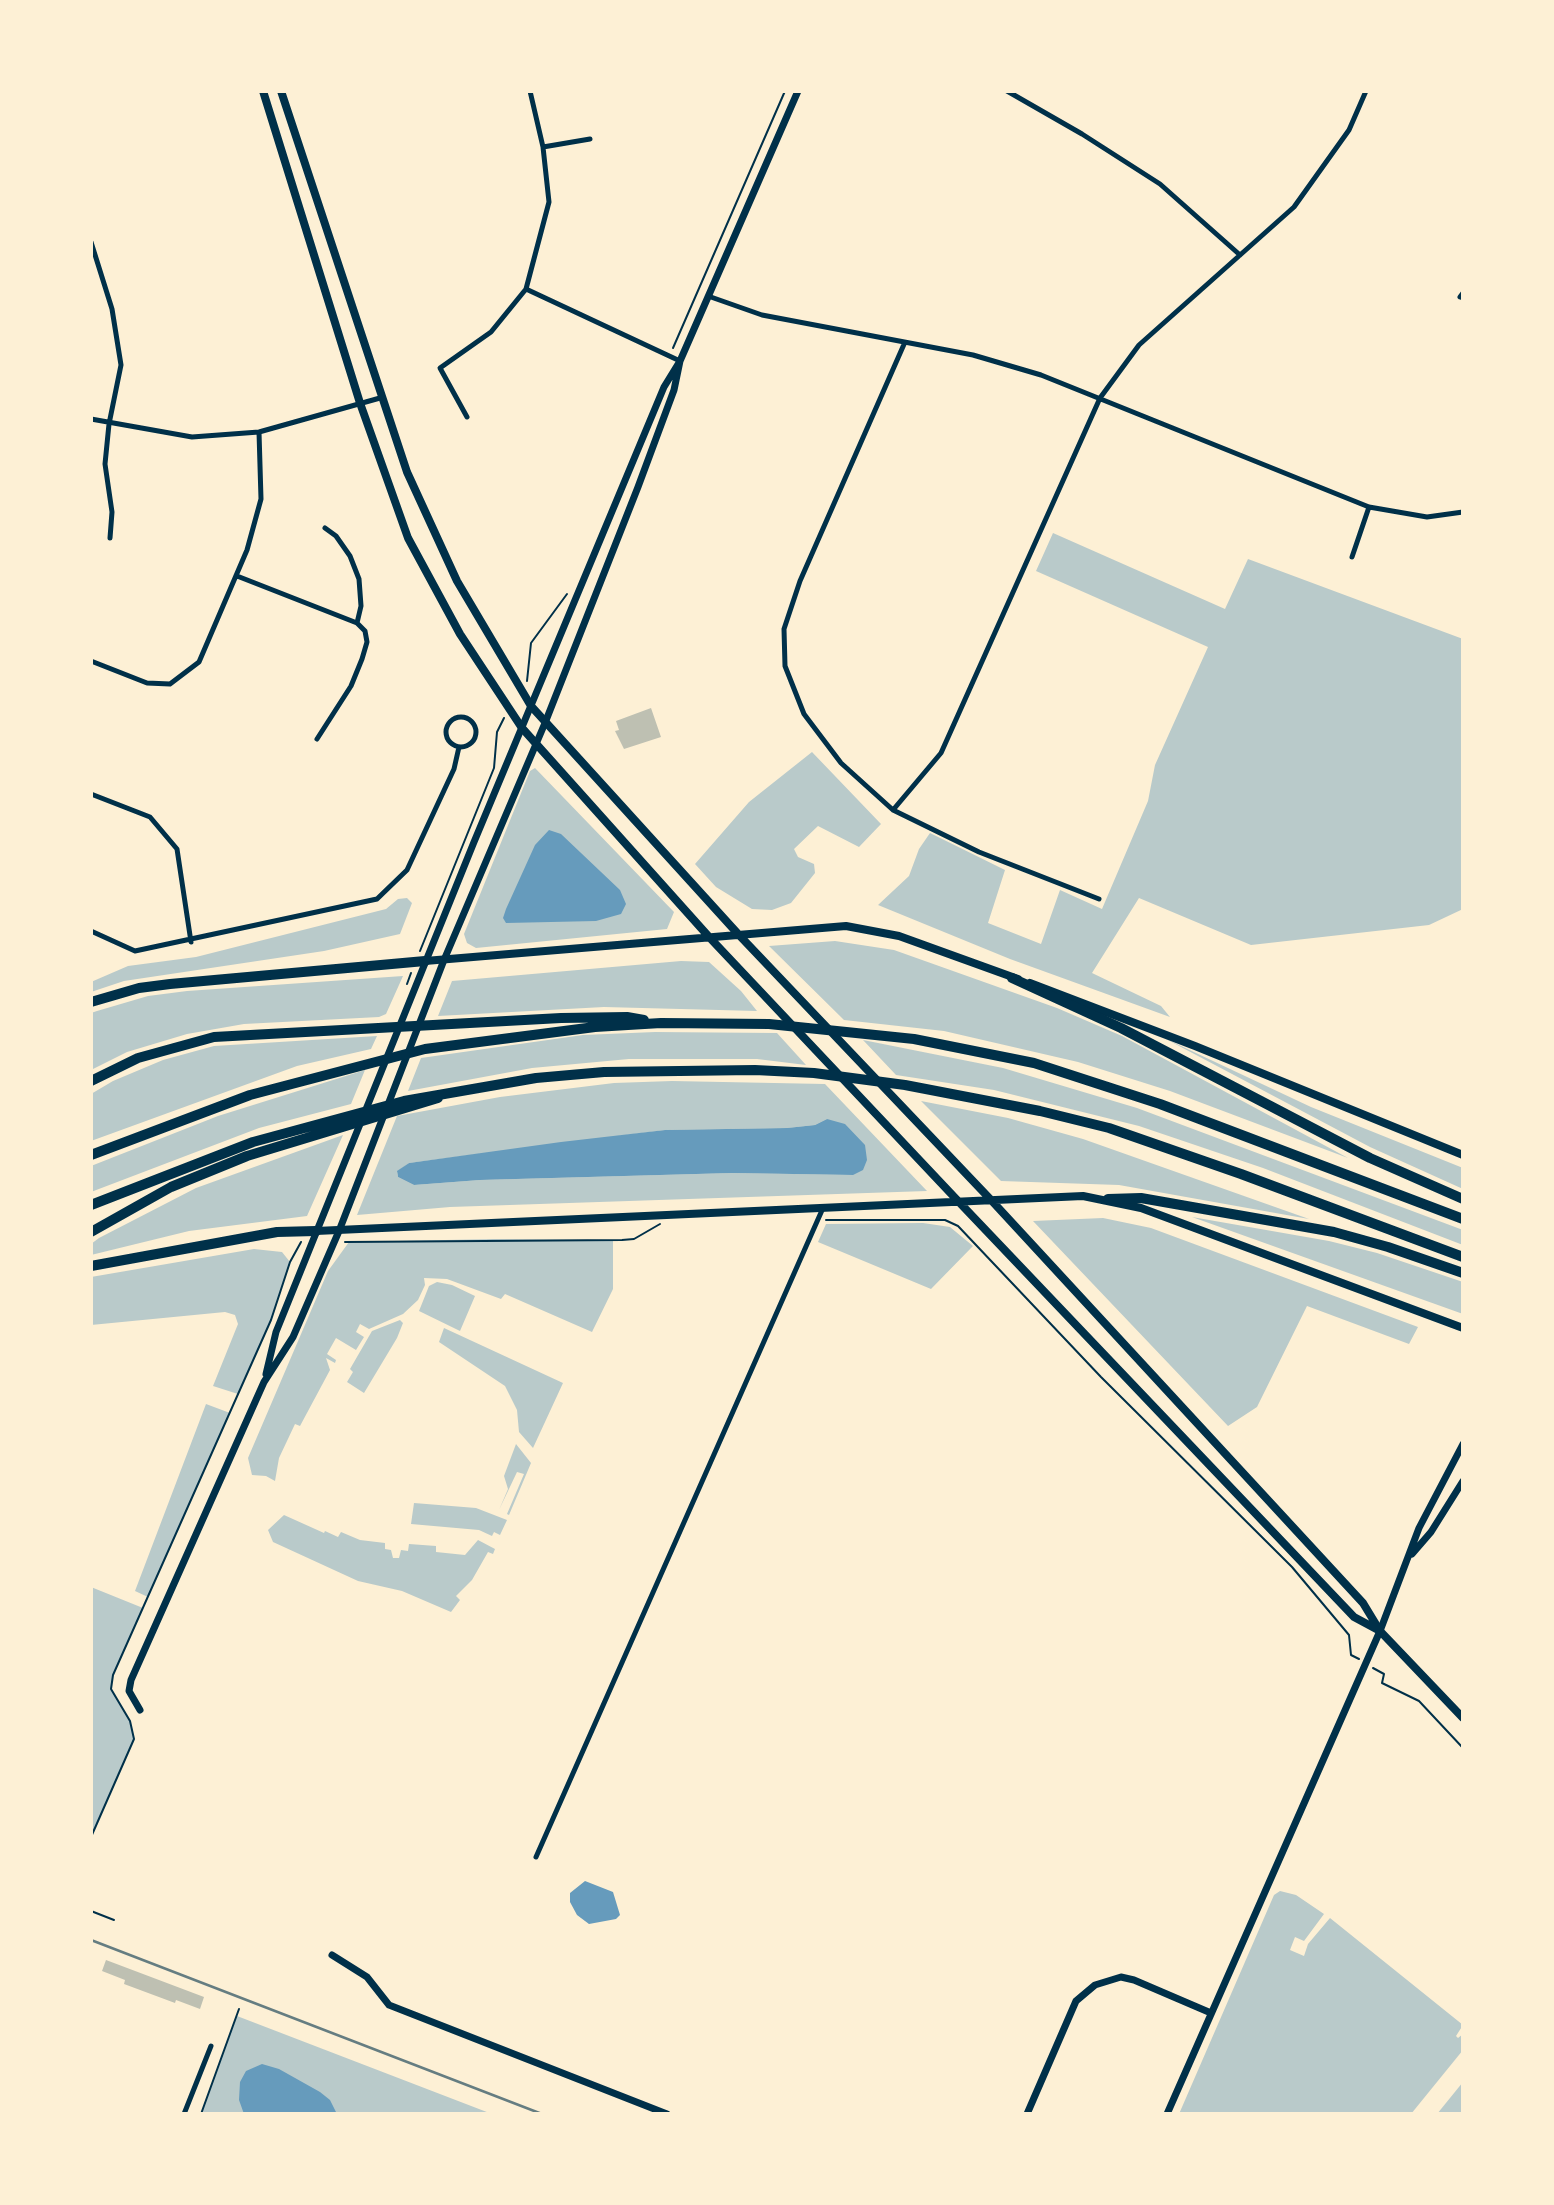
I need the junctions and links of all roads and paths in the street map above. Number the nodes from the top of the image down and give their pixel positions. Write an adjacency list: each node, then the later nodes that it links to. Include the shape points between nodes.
1 (263, 91): 17 (main road)
2 (281, 91): 15 (main road)
3 (530, 91): 8 (street)
4 (798, 91): 12 (street)
5 (1007, 91): 10 (street, via 1160,184)
6 (1366, 91): 10 (street, via 1349,130 1294,207)
7 (590, 139): 8 (street)
8 (543, 147): 11 (street, via 549,202)
9 (91, 242): 20 (street, via 112,309 121,365)
10 (1240, 255): 16 (street, via 1139,345)
11 (526, 289): 14 (street); 18 (street, via 491,332 440,368)
12 (708, 296): 13 (street, via 762,315); 14 (street)
13 (905, 342): 16 (street, via 1014,367); 38 (street, via 800,581 784,629 785,666 804,714 841,763)
14 (680, 361): 30 (street, via 664,387); 31 (street, via 674,390)
15 (380, 398): 17 (street); 30 (main road, via 430,528)
16 (1100, 398): 22 (street); 38 (street, via 941,753)
17 (360, 403): 21 (street); 33 (main road, via 408,538 460,635)
18 (467, 417)
19 (91, 419): 20 (street)
20 (109, 424): 21 (street, via 192,437); 25 (street, via 105,464 112,512)
21 (260, 432): 27 (street, via 261,499)
22 (1369, 507): 23 (street, via 1427,517); 26 (street)
23 (1463, 512)
24 (325, 528): 28 (street, via 343,546 359,579)
25 (110, 538)
26 (1352, 557)
27 (237, 576): 28 (street); 29 (street, via 199,662 178,681 147,683)
28 (357, 623): 34 (street, via 367,642 362,659 351,686)
29 (91, 661)
30 (531, 706): 31 (main road); 33 (street)
31 (545, 723): 35 (street); 42 (main road)
32 (499, 727): 40 (path, via 494,768)
33 (522, 728): 35 (main road); 46 (street)
34 (317, 739)
35 (535, 746): 43 (main road); 45 (street)
36 (459, 747): 36 (street, via 469,745 476,733 470,720 461,717 446,729 450,743); 44 (street, via 454,769 407,870 377,900)
37 (91, 793): 44 (street, via 150,817 177,849)
38 (893, 810): 39 (street, via 979,852)
39 (1099, 899)
40 (437, 906)
41 (91, 931): 44 (street, via 135,951)
42 (739, 935): 43 (main road); 47 (main road, via 814,926 875,930); 57 (main road)
43 (710, 938): 45 (main road); 56 (main road)
44 (191, 942)
45 (444, 960): 46 (main road); 65 (street)
46 (425, 961): 48 (highway, via 170,984); 64 (street)
47 (1012, 978): 52 (main road, via 1048,988); 55 (highway, via 1121,1028 1370,1158)
48 (91, 1002)
49 (661, 1023): 50 (highway, via 627,1017 214,1037 138,1058); 53 (highway, via 529,1033 369,1061 250,1095); 61 (highway, via 769,1024 971,1049 1096,1082)
50 (91, 1081)
51 (402, 1105): 58 (highway, via 346,1114 253,1142); 63 (highway, via 196,1176); 67 (highway, via 456,1090 536,1078 642,1070 814,1073 905,1085 1109,1128)
52 (1463, 1155)
53 (91, 1156)
54 (1108, 1199): 57 (main road, via 1043,1196); 69 (highway, via 1141,1198 1334,1232); 70 (main road)
55 (1463, 1199)
56 (958, 1200): 57 (main road); 59 (main road); 75 (main road, via 1354,1617)
57 (992, 1201): 75 (main road, via 1363,1603)
58 (91, 1205)
59 (823, 1208): 60 (street); 65 (main road)
60 (817, 1219): 76 (path, via 945,1220 958,1226 1101,1377 1292,1567 1349,1635); 81 (street)
61 (1463, 1219)
62 (664, 1222): 66 (path, via 634,1239 622,1240)
63 (93, 1231)
64 (317, 1231): 65 (main road); 68 (highway, via 277,1232); 71 (street, via 276,1332)
65 (339, 1231): 71 (street, via 293,1337)
66 (349, 1242)
67 (1463, 1257)
68 (91, 1265)
69 (1463, 1273)
70 (1462, 1328)
71 (264, 1382): 78 (street, via 131,1680 129,1691)
72 (1463, 1444): 74 (street, via 1419,1528)
73 (1463, 1481): 74 (street)
74 (1410, 1557): 75 (street)
75 (1380, 1631): 79 (main road); 86 (street)
76 (1351, 1655)
77 (1384, 1674): 80 (path, via 1382,1683 1419,1701)
78 (140, 1710)
79 (1463, 1718)
80 (1463, 1748)
81 (536, 1857)
82 (91, 1911): 83 (path)
83 (114, 1920)
84 (332, 1955): 90 (street, via 367,1977 389,2005)
85 (239, 2009): 89 (path)
86 (1211, 2013): 91 (street, via 1134,1980 1121,1977 1095,1985 1076,2001); 92 (street)
87 (211, 2046): 88 (street)
88 (184, 2114)
89 (201, 2114)
90 (667, 2114)
91 (1027, 2114)
92 (1167, 2114)

